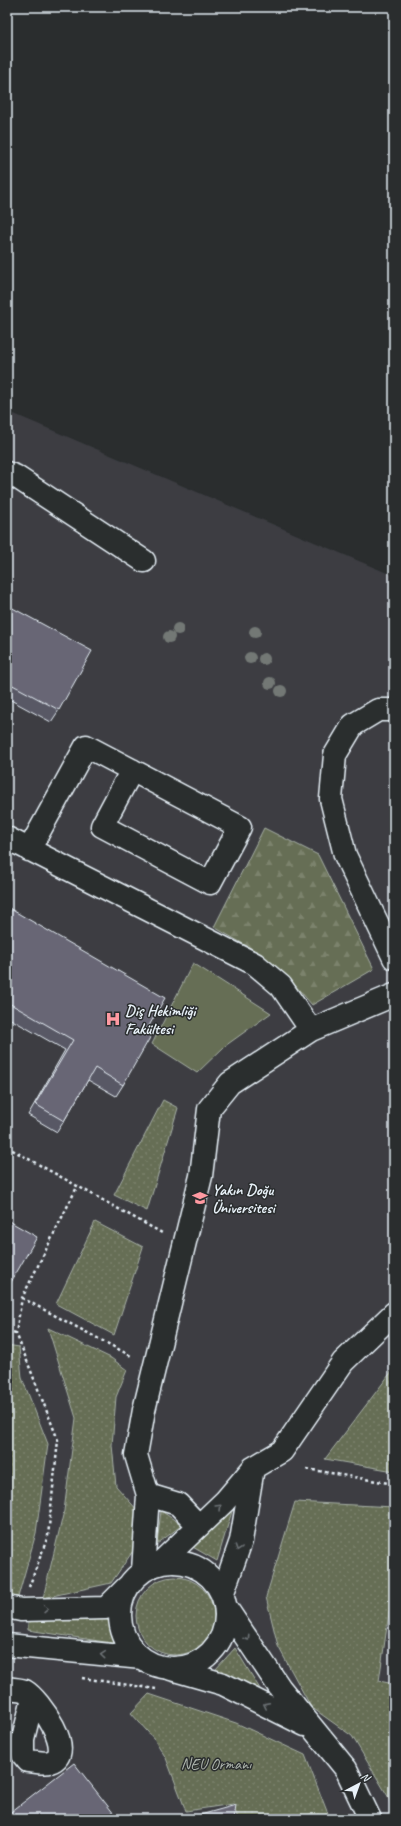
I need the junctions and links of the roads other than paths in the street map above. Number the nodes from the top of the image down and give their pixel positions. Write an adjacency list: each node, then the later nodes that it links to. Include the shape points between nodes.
1 (7, 473): 2 (street)
2 (144, 561)
3 (394, 710): 7 (street, via 378,710 353,725 335,755 331,799 345,855)
4 (132, 770): 4 (street, via 240,827 210,884 102,826); 6 (street, via 86,746)
5 (7, 838): 6 (street)
6 (29, 850): 9 (street, via 254,964 281,986)
7 (394, 958)
8 (394, 995): 9 (street)
9 (311, 1030): 12 (street, via 230,1084 209,1109 202,1176 144,1410 136,1455)
10 (394, 1313): 11 (street, via 343,1362 282,1451)
11 (253, 1468): 13 (street, one-way to 11); 15 (street, one-way to 15, via 240,1542)
12 (148, 1495): 13 (street, via 178,1504); 14 (street)
13 (199, 1526): 14 (street)
14 (144, 1573): 15 (street, via 175,1562 190,1564 215,1582); 16 (street, one-way to 14, via 106,1608); 18 (street, via 122,1600 119,1616 130,1647)
15 (224, 1600): 19 (street, via 226,1622 221,1638 212,1651 199,1662); 22 (street, one-way to 22, via 280,1688)
16 (14, 1608)
17 (7, 1645): 18 (street, one-way to 17)
18 (142, 1658): 19 (street, via 150,1664)
19 (168, 1668): 22 (street, one-way to 19, via 223,1684)
20 (7, 1688): 21 (street, via 25,1691)
21 (33, 1698)
22 (313, 1729): 23 (street, via 346,1769)
23 (370, 1819)

